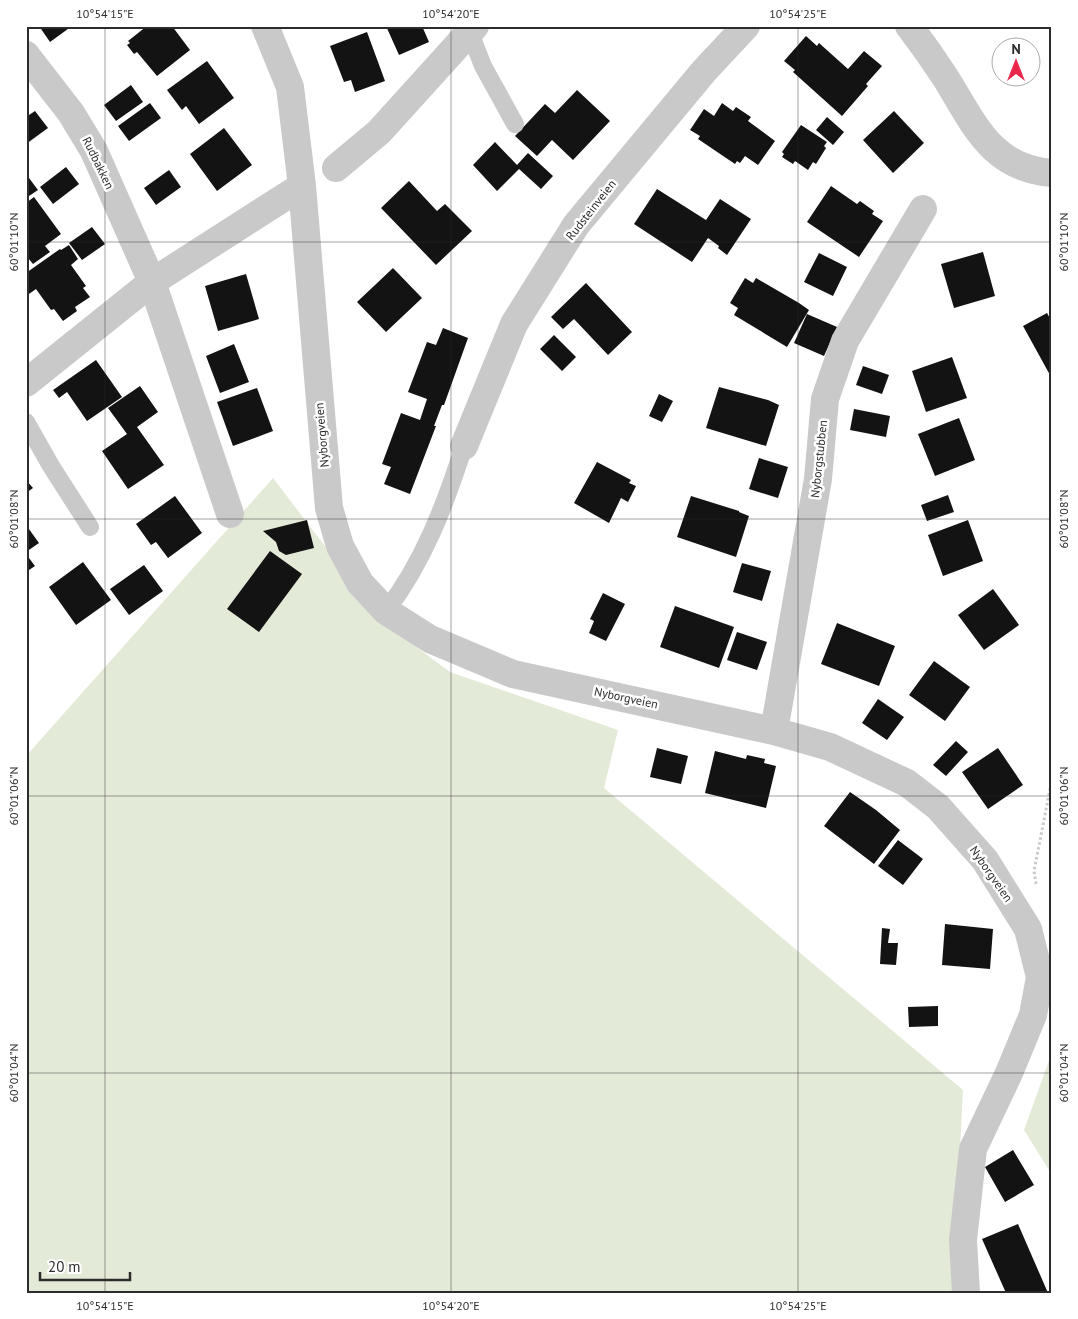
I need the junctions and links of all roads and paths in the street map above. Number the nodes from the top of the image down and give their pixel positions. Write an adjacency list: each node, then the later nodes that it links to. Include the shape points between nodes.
1 (265, 26): 9 (street, Nyborgveien, via 290,87)
2 (746, 26): 14 (street, Rudsteinveien, via 704,71 576,225 514,324)
3 (910, 26): 8 (street, via 973,123 996,152 1024,168)
4 (472, 29): 6 (lane, via 483,66); 7 (street, via 379,132)
5 (26, 55): 11 (street, Rudbakken, via 71,113 94,151)
6 (515, 124)
7 (336, 168)
8 (1052, 173)
9 (302, 186): 11 (street); 17 (street, Nyborgveien, via 328,508 340,546 360,583)
10 (923, 208): 18 (street, Nyborgstubben, via 845,341 825,399 818,479)
11 (152, 282): 12 (street); 15 (street, Rudbakken)
12 (26, 383)
13 (26, 422): 16 (lane)
14 (464, 446): 17 (lane, via 431,536 402,590)
15 (230, 514)
16 (90, 527)
17 (386, 611): 18 (street, Nyborgveien, via 430,639 513,674)
18 (774, 730): 21 (street, Nyborgveien, via 830,747 878,768 907,783 938,807 985,860 1028,929)
19 (1052, 779): 20 (path, via 1034,871)
20 (1036, 890)
21 (1046, 981): 22 (street, Nyborgveien, via 973,1149 963,1240)
22 (966, 1293)

